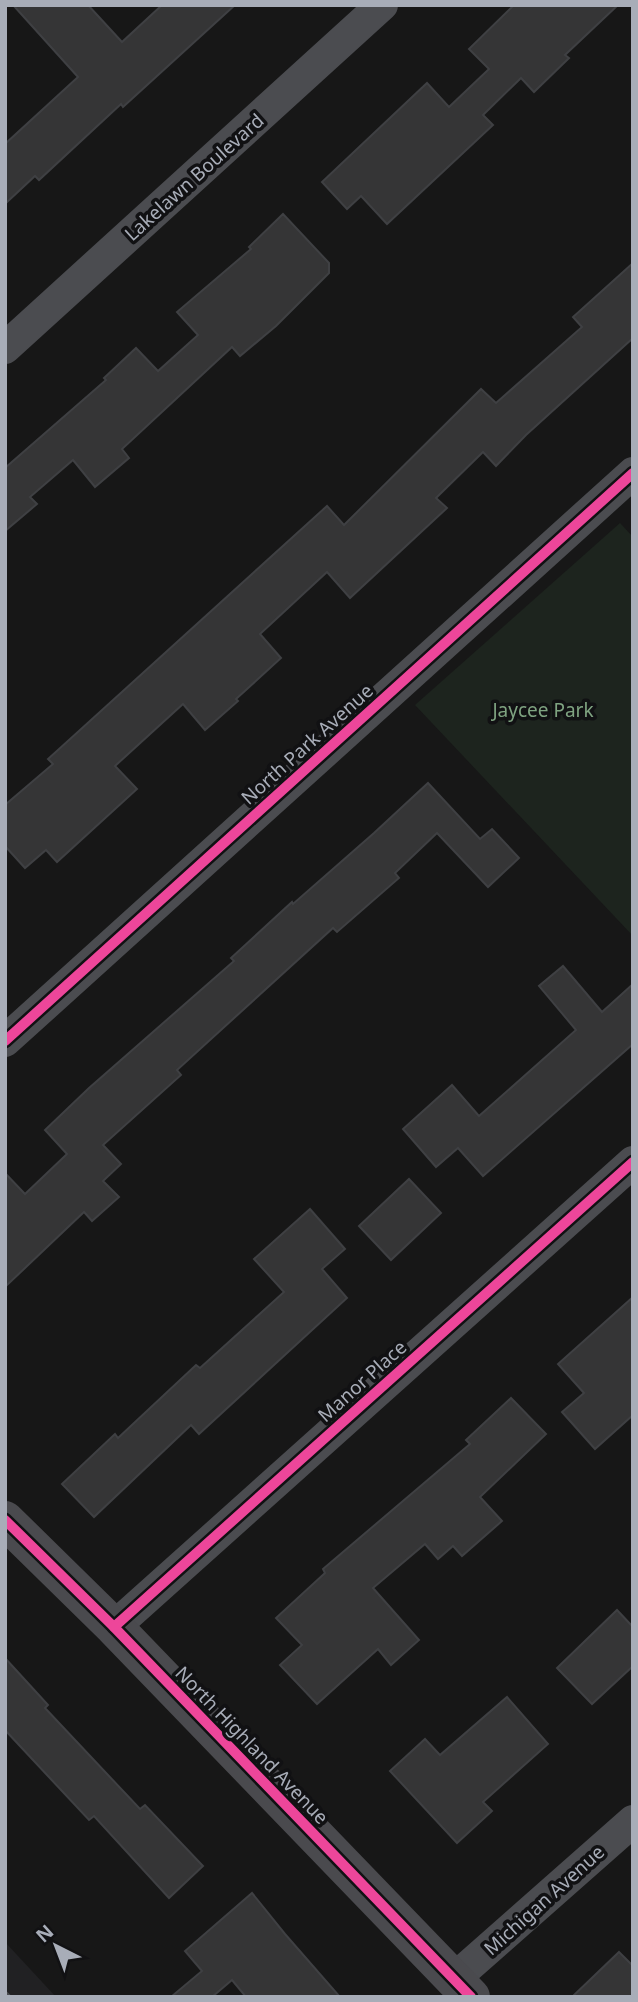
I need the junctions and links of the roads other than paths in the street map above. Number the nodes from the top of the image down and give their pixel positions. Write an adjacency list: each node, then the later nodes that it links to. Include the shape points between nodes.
1 (382, 5): 2 (street, Lakelawn Boulevard)
2 (5, 348)
3 (633, 473): 4 (street, North Park Avenue)
4 (5, 1041)
5 (633, 1162): 7 (street, Manor Place)
6 (5, 1520): 7 (street, North Highland Avenue)
7 (114, 1627): 9 (street, North Highland Avenue)
8 (633, 1821): 9 (street, Michigan Avenue)
9 (462, 1988)

